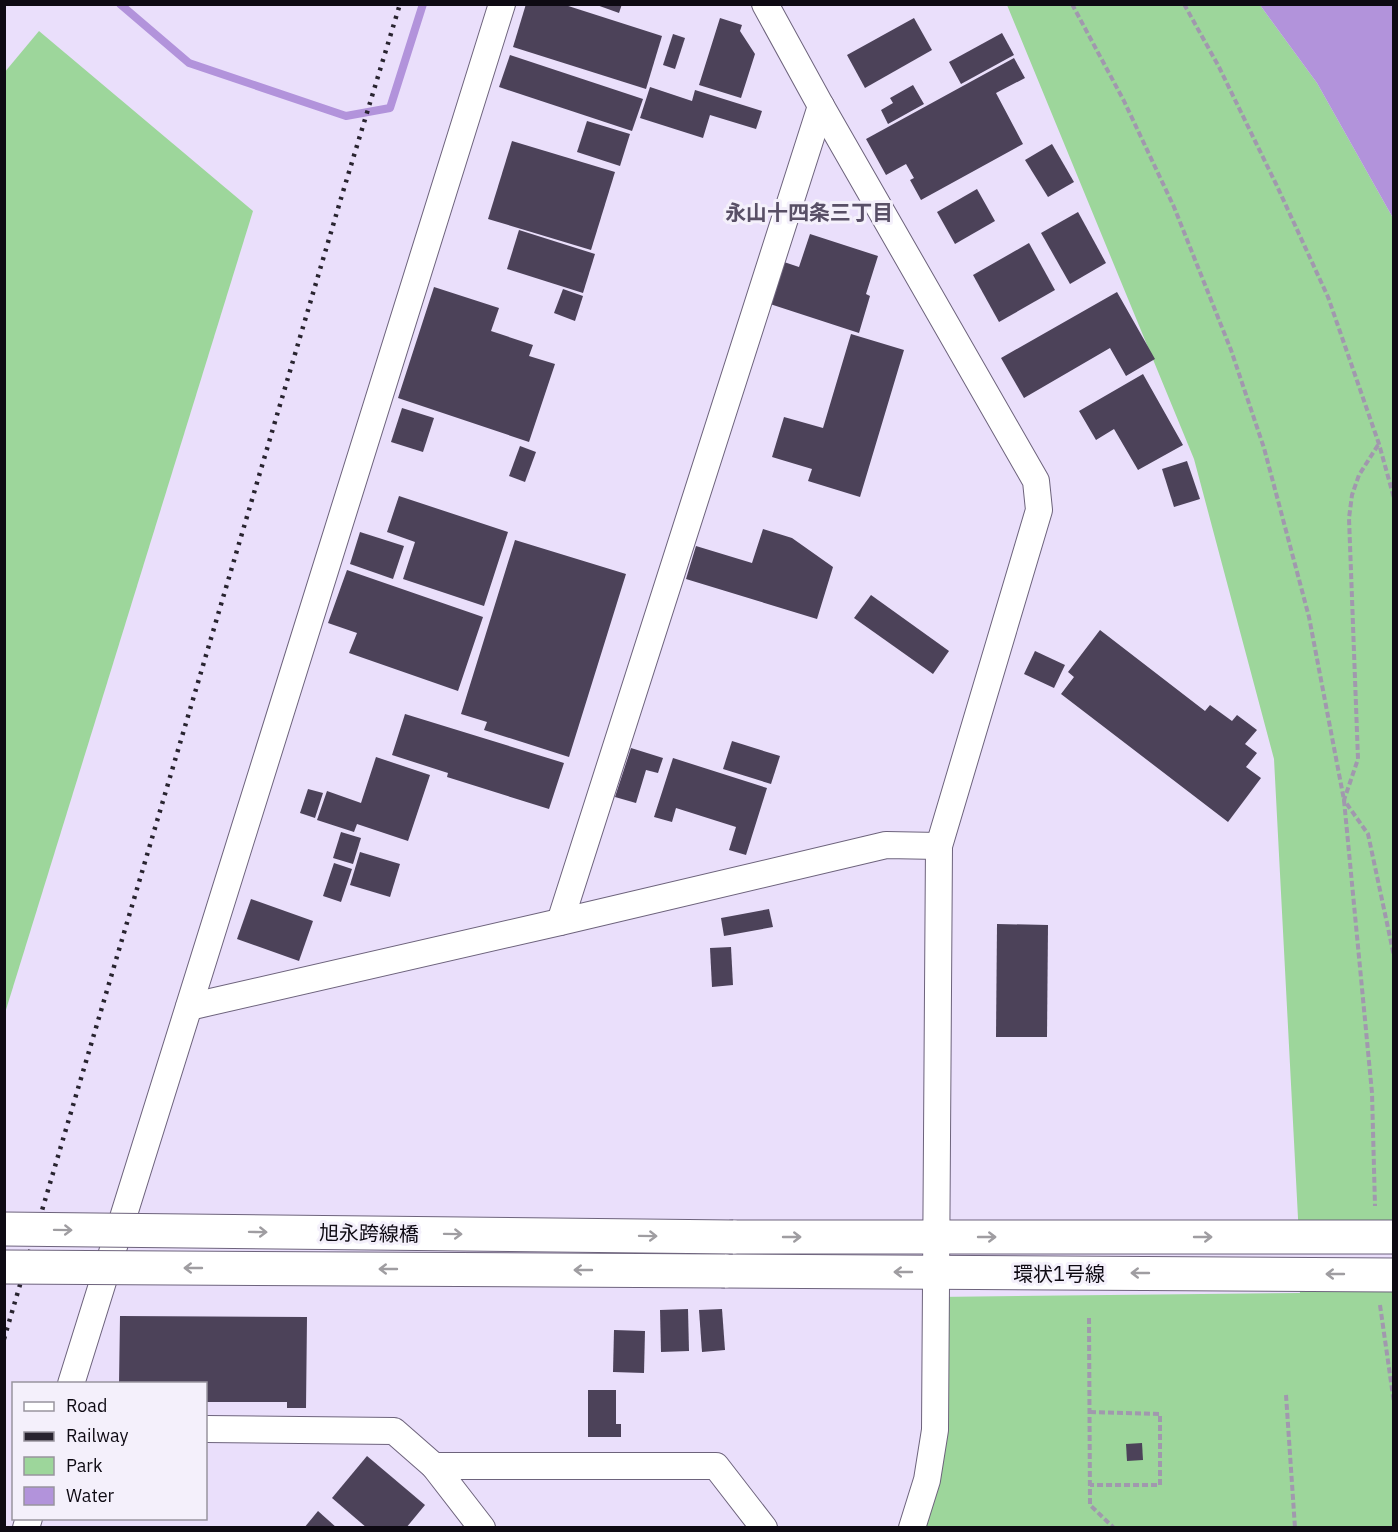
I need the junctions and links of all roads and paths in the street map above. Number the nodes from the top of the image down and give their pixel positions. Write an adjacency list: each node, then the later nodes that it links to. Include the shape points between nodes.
1 (502, 4): 12 (street)
2 (765, 4): 5 (street)
3 (1072, 4): 8 (path, via 1174,207 1231,350 1264,448 1309,617)
4 (1184, 4): 6 (path, via 1219,67 1328,297)
5 (821, 106): 9 (street, via 1036,481 1039,510); 10 (street)
6 (1378, 444): 7 (path); 8 (path, via 1359,475 1349,518 1358,759)
7 (1394, 498)
8 (1344, 800): 11 (path, via 1368,834); 15 (path)
9 (939, 846): 10 (street, via 886,845); 14 (street)
10 (560, 922): 12 (street)
11 (1394, 956)
12 (189, 1007): 22 (street)
13 (4, 1229): 16 (main road, 旭永跨線橋, one-way to 16, bridge)
14 (936, 1237): 15 (main road, 環状1号線, one-way to 15); 16 (main road, 環状1号線, one-way to 14); 19 (street)
15 (1385, 1237)
16 (733, 1238)
17 (4, 1267): 18 (main road, 旭永跨線橋, one-way to 17, bridge)
18 (725, 1271): 19 (main road, 環状1号線, one-way to 18)
19 (935, 1272): 20 (main road, 環状1号線, one-way to 19); 31 (street, via 935,1430 927,1480)
20 (1384, 1275): 24 (path)
21 (1089, 1318): 25 (path)
22 (71, 1382)
23 (1286, 1395): 33 (path)
24 (1394, 1403)
25 (1089, 1412): 28 (path); 28 (path, via 1160,1414 1160,1485)
26 (207, 1429): 27 (street, via 394,1431)
27 (434, 1466): 29 (street); 30 (street, via 716,1466)
28 (1090, 1485): 32 (path, via 1090,1505)
29 (482, 1527)
30 (764, 1527)
31 (912, 1527)
32 (1114, 1527)
33 (1295, 1527)

